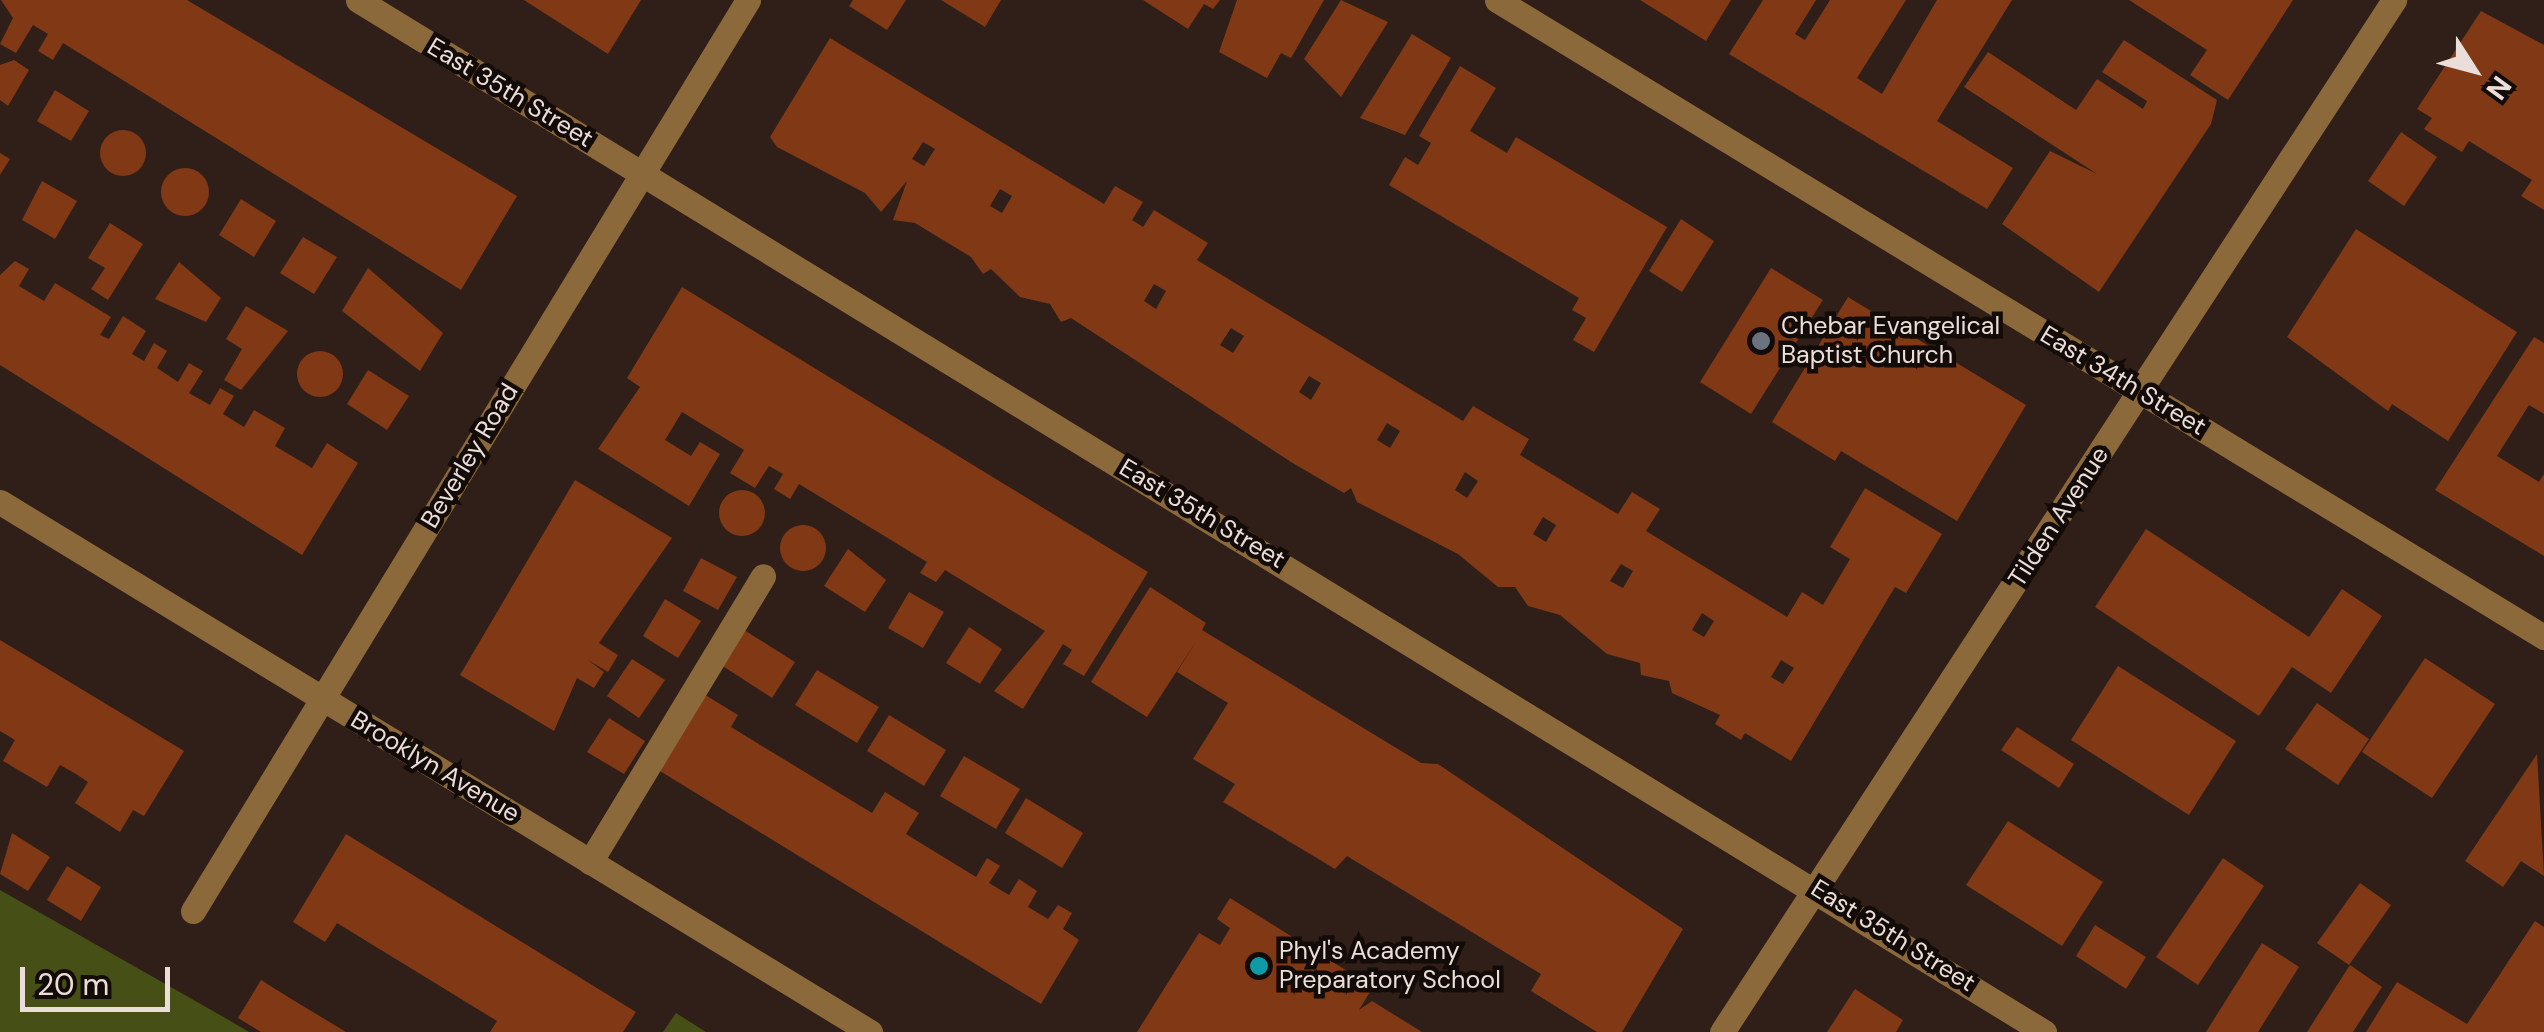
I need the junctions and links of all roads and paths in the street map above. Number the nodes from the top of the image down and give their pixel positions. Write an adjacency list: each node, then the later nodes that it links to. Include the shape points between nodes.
1 (358, 0): 5 (street, East 35th Street)
2 (748, 0): 5 (street, Beverley Road)
3 (1497, 0): 6 (street, East 34th Street)
4 (2394, 0): 6 (street, Tilden Avenue)
5 (643, 173): 10 (street, Beverley Road); 12 (street, East 35th Street)
6 (2141, 392): 9 (street, East 34th Street); 12 (street, Tilden Avenue)
7 (0, 502): 10 (street, Brooklyn Avenue)
8 (763, 576): 11 (street)
9 (2544, 637)
10 (322, 699): 11 (street, Brooklyn Avenue); 13 (street, Beverley Road)
11 (590, 862): 14 (street, Brooklyn Avenue)
12 (1818, 888): 15 (street, Tilden Avenue); 16 (street, East 35th Street)
13 (192, 911)
14 (870, 1032)
15 (1722, 1032)
16 (2044, 1032)

